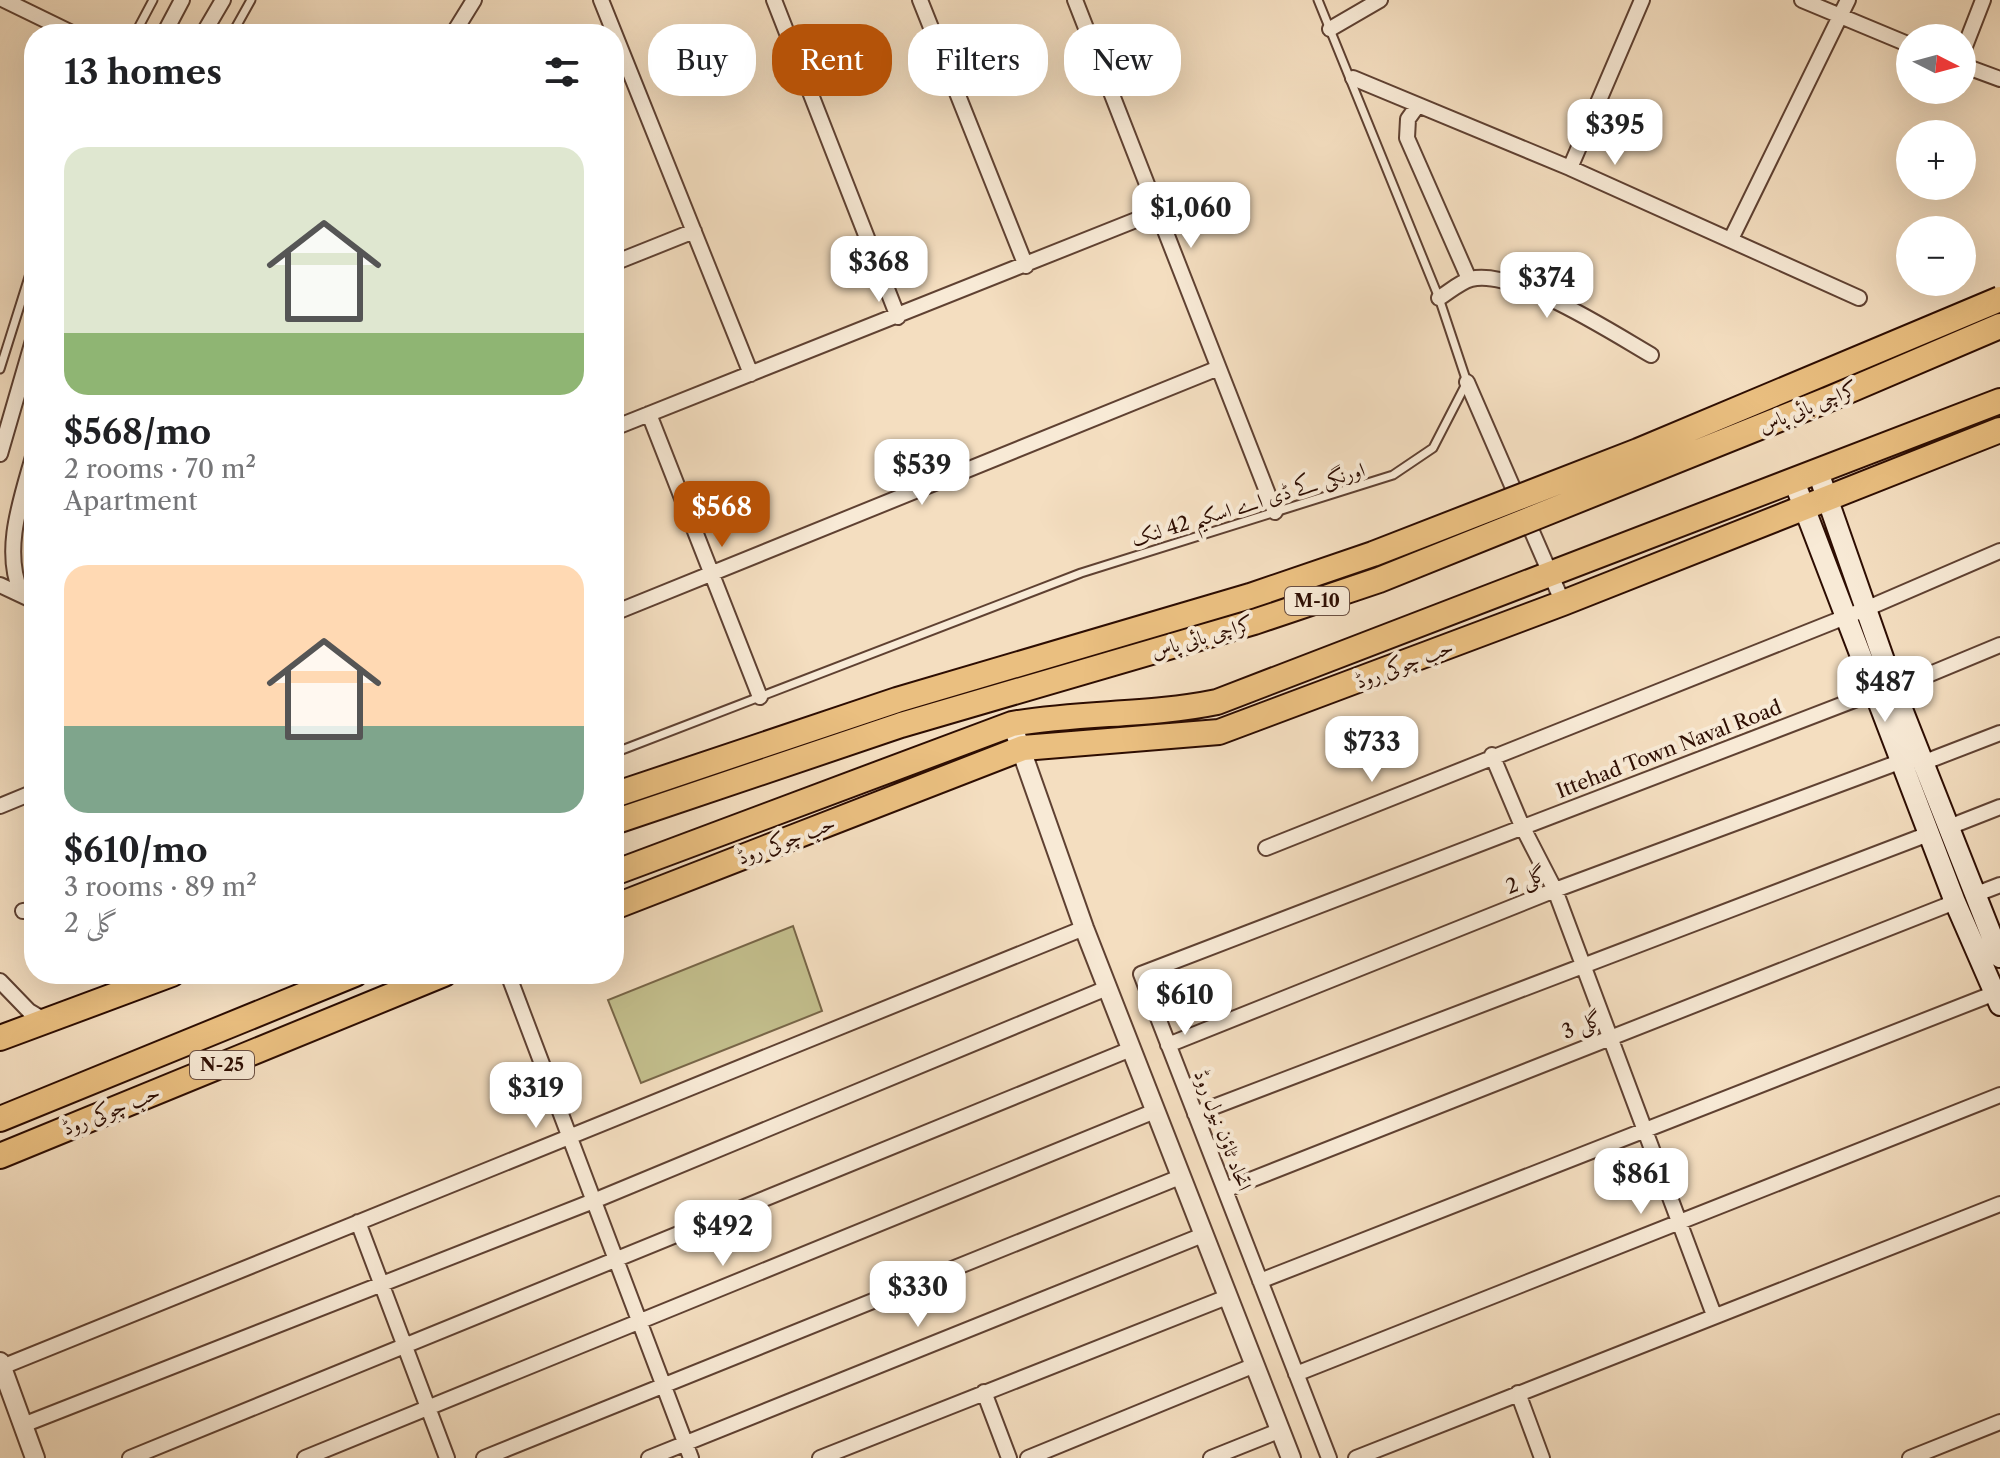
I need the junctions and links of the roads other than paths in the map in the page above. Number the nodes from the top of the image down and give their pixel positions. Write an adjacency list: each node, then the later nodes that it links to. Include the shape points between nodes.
1 (4, 0): 18 (street)
2 (153, 0): 19 (lane)
3 (182, 0): 20 (street)
4 (223, 0): 21 (street)
5 (251, 0): 22 (lane)
6 (474, 0): 23 (street)
7 (601, 0): 24 (street)
8 (774, 0): 44 (street)
9 (920, 0): 38 (street)
10 (1075, 0): 34 (street)
11 (1318, 0): 26 (lane)
12 (1380, 0): 26 (street)
13 (1642, 0): 33 (street)
14 (1802, 0): 17 (street)
15 (1848, 0): 17 (street)
16 (1983, 0): 25 (street)
17 (1840, 16): 27 (street); 36 (street)
18 (53, 24)
19 (140, 24)
20 (169, 24)
21 (209, 24)
22 (238, 24)
23 (459, 24)
24 (611, 24)
25 (1974, 24)
26 (1330, 29): 30 (lane)
27 (1896, 39)
28 (624, 57): 35 (street)
29 (1976, 70): 31 (street)
30 (1353, 78): 32 (street); 41 (lane)
31 (2000, 79)
32 (1418, 105): 33 (street); 39 (street, via 1408,119 1407,138)
33 (1570, 168): 36 (street)
34 (1156, 212): 38 (street); 48 (street)
35 (694, 231): 37 (street); 50 (street)
36 (1731, 239): 42 (street)
37 (624, 259)
38 (1026, 266): 44 (street)
39 (1469, 279): 41 (street); 46 (street, via 1506,281 1587,317)
40 (24, 293): 47 (lane)
41 (1439, 298): 51 (lane)
42 (1859, 298)
43 (2000, 299): 85 (highway, کراچی بائی پاس / M-10, bridge, via 1680,434 1373,554 1250,596 897,700)
44 (898, 317): 50 (street)
45 (2000, 326): 89 (highway, کراچی بائی پاس / M-10, bridge, via 1379,580 901,725)
46 (1651, 355)
47 (0, 369)
48 (1216, 369): 62 (street); 66 (street)
49 (24, 371): 56 (street)
50 (751, 374): 53 (street)
51 (1467, 382): 62 (lane, اورنگی کے ڈی اے اسکیم 42 لنک, via 1433,448 1393,475); 67 (street)
52 (2000, 401): 57 (highway)
53 (649, 414): 54 (street); 66 (street)
54 (624, 424)
55 (2000, 430): 60 (highway, حب چوکی روڈ)
56 (0, 454)
57 (1818, 472): 58 (highway); 60 (main road)
58 (1794, 481): 61 (main road); 67 (highway)
59 (24, 491): 64 (street)
60 (1828, 498): 61 (highway, حب چوکی روڈ); 72 (main road)
61 (1803, 507): 71 (highway, حب چوکی روڈ); 74 (main road)
62 (1275, 512): 77 (lane, اورنگی کے ڈی اے اسکیم 42 لنک, via 1081,573)
63 (24, 514): 64 (lane)
64 (17, 518): 69 (street, via 13,563)
65 (2000, 551): 72 (street)
66 (712, 574): 73 (street); 77 (street)
67 (1550, 574): 71 (street); 78 (highway, via 1217,702)
68 (0, 585): 70 (street)
69 (24, 588)
70 (24, 595)
71 (1563, 603): 80 (highway, حب چوکی روڈ, via 1219,732)
72 (1868, 608): 74 (street); 76 (main road)
73 (624, 609)
74 (1845, 617): 76 (main road); 82 (street)
75 (2000, 645): 76 (street, Ittehad Town Naval Road)
76 (1885, 691): 83 (main road); 84 (main road); 90 (street, Ittehad Town Naval Road)
77 (760, 697): 81 (lane, اورنگی کے ڈی اے اسکیم 42 لنک)
78 (1012, 724): 80 (street); 93 (highway)
79 (2000, 733): 84 (street)
80 (1023, 748): 97 (highway, حب چوکی روڈ); 98 (street)
81 (624, 749)
82 (1492, 755): 90 (street); 92 (street)
83 (1902, 761): 91 (main road); 95 (street, گلی 2)
84 (1925, 762): 91 (main road)
85 (624, 792)
86 (24, 796): 87 (street)
87 (0, 806)
88 (2000, 807): 91 (street)
89 (624, 819)
90 (1522, 826): 95 (street); 111 (street, اتحاد ٹاؤن نیول روڈ, via 1141,974)
91 (1940, 830): 96 (main road); 100 (street)
92 (1266, 848)
93 (624, 869)
94 (2000, 885): 96 (street, گلی 3)
95 (1555, 890): 100 (street); 111 (street, گلی 2)
96 (1964, 898): 99 (main road); 107 (main road); 109 (street, گلی 3)
97 (624, 903)
98 (1084, 928): 106 (street); 118 (street)
99 (2000, 957)
100 (1583, 963): 109 (street); 115 (street)
101 (0, 981): 108 (street)
102 (145, 984): 108 (highway)
103 (331, 984): 116 (highway)
104 (420, 984): 119 (highway, حب چوکی روڈ / N-25)
105 (512, 984): 118 (street)
106 (1107, 988): 112 (street); 122 (street)
107 (1998, 999): 117 (street)
108 (46, 1021): 110 (highway)
109 (1610, 1036): 117 (street); 121 (street, گلی 3)
110 (0, 1038)
111 (1168, 1045): 115 (street, اتحاد ٹاؤن نیول روڈ)
112 (1131, 1049): 114 (street); 127 (street)
113 (2000, 1095): 124 (street)
114 (1155, 1111): 120 (street); 132 (street)
115 (1195, 1114): 121 (street, اتحاد ٹاؤن نیول روڈ)
116 (0, 1119)
117 (1645, 1131): 124 (street); 128 (street)
118 (572, 1136): 122 (street); 125 (street)
119 (0, 1156)
120 (1180, 1177): 126 (street); 137 (street)
121 (1225, 1190): 128 (street, اتحاد ٹاؤن نیول روڈ)
122 (596, 1200): 127 (street); 129 (street)
123 (2000, 1204): 131 (street)
124 (1679, 1221): 131 (street); 136 (street)
125 (358, 1222): 129 (street); 134 (street)
126 (1203, 1235): 130 (street); 144 (street)
127 (618, 1258): 132 (street); 133 (street)
128 (1260, 1281): 136 (street, اتحاد ٹاؤن نیول روڈ)
129 (382, 1284): 133 (street); 142 (street)
130 (1227, 1297): 135 (street); 138 (street)
131 (1714, 1315): 139 (street)
132 (641, 1323): 137 (street); 140 (street)
133 (405, 1346): 140 (street); 146 (street)
134 (1, 1365): 142 (street)
135 (1255, 1365): 143 (street); 154 (street)
136 (1296, 1374): 157 (street, اتحاد ٹاؤن نیول روڈ)
137 (665, 1388): 144 (street); 149 (street)
138 (984, 1392): 152 (street); 153 (street)
139 (1518, 1393): 158 (street); 159 (street)
140 (429, 1408): 147 (street); 148 (street)
141 (2000, 1422): 160 (street)
142 (23, 1425): 145 (street)
143 (1281, 1430): 155 (street); 156 (street)
144 (686, 1443): 150 (street); 151 (street)
145 (35, 1458)
146 (130, 1458)
147 (305, 1458)
148 (447, 1458)
149 (484, 1458)
150 (649, 1458)
151 (691, 1458)
152 (820, 1458)
153 (1009, 1458)
154 (1028, 1458)
155 (1211, 1458)
156 (1291, 1458)
157 (1329, 1458)
158 (1356, 1458)
159 (1542, 1458)
160 (1910, 1458)

